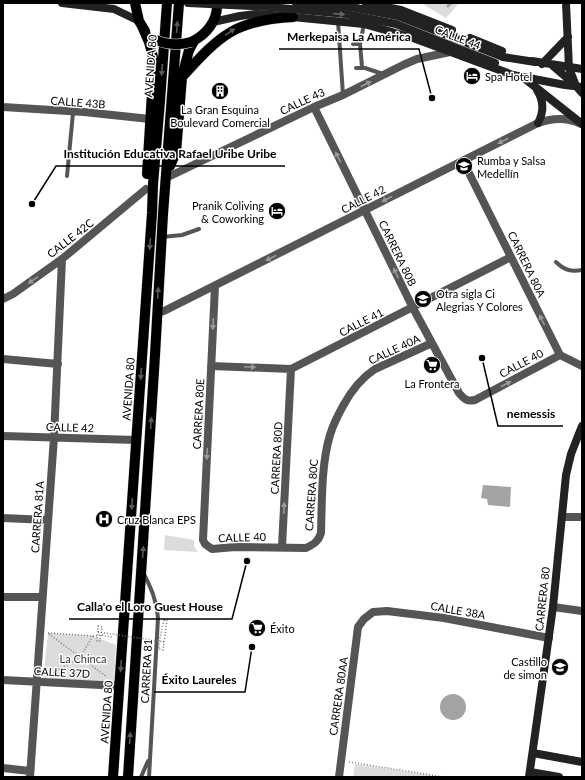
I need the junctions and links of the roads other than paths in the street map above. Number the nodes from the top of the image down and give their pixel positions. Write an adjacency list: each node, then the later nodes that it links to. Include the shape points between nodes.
1 (62, 3): 15 (street, via 114,9)
2 (135, 3): 15 (main road)
3 (167, 3): 44 (main road, AVENIDA 80, one-way to 44)
4 (179, 3): 42 (main road, one-way to 4)
5 (188, 3): 21 (street, CALLE 44, one-way to 21, bridge, via 346,14 396,24)
6 (216, 3): 14 (main road)
7 (296, 3): 22 (street, CALLE 44, via 351,7 398,16 503,57)
8 (366, 3): 11 (street, CALLE 44)
9 (407, 3): 11 (street)
10 (566, 3): 17 (street)
11 (401, 10): 22 (street, CALLE 44, via 506,53)
12 (293, 17): 13 (street, CALLE 44); 14 (street, CALLE 44, via 256,14); 29 (main road, one-way to 12, via 212,45 237,28 264,20)
13 (338, 21): 16 (street, CALLE 44); 33 (lane)
14 (213, 22): 18 (main road, via 201,37)
15 (140, 24): 18 (main road, bridge, via 156,40 173,45); 37 (main road, via 149,42 154,61)
16 (364, 24): 20 (lane); 21 (street, CALLE 44)
17 (568, 38): 22 (street); 26 (street)
18 (192, 42): 29 (main road)
19 (353, 44): 20 (lane)
20 (360, 44): 24 (lane)
21 (449, 48): 28 (street, CALLE 43, via 417,59); 30 (street, CALLE 44); 32 (street, CALLE 44)
22 (539, 63): 23 (street, CALLE 44)
23 (552, 65): 26 (street, CALLE 44); 32 (street)
24 (362, 67): 25 (lane); 28 (lane)
25 (356, 68)
26 (569, 68): 27 (street, CALLE 44); 32 (street)
27 (582, 69)
28 (384, 75): 33 (street, CALLE 43, one-way to 28)
29 (182, 77): 42 (main road, via 176,152)
30 (521, 77): 31 (street); 32 (street, CALLE 44)
31 (534, 86): 38 (street, via 540,94 542,104 542,114); 39 (street)
32 (580, 88)
33 (343, 95): 35 (street, CALLE 43)
34 (3, 107): 36 (street, CALLE 43B)
35 (314, 107): 42 (street, CALLE 43); 45 (street, CARRERA 80B, one-way to 35)
36 (72, 113): 37 (street, CALLE 43B); 41 (lane)
37 (150, 119): 43 (main road)
38 (538, 123): 39 (street, CALLE 42, via 557,119); 40 (street, CALLE 42, one-way to 40)
39 (582, 124)
40 (463, 161): 45 (street, CALLE 42, one-way to 45); 48 (street, CARRERA 80A)
41 (67, 176)
42 (166, 178): 47 (main road)
43 (146, 189): 44 (main road); 49 (street, CALLE 42C)
44 (153, 205): 68 (main road, AVENIDA 80, one-way to 68)
45 (365, 210): 52 (street, CALLE 42, one-way to 52); 54 (street, CARRERA 80B, one-way to 45)
46 (199, 229): 47 (lane, via 182,235)
47 (162, 237): 55 (main road, one-way to 47)
48 (511, 257): 54 (street, CALLE 41); 57 (street, CARRERA 80A, one-way to 48)
49 (62, 259): 53 (street, CALLE 42C, one-way to 53); 59 (street, CARRERA 81A)
50 (556, 262): 51 (lane, via 567,271)
51 (582, 270)
52 (215, 286): 55 (street, CALLE 42); 60 (street, CARRERA 80E, one-way to 60)
53 (3, 299)
54 (413, 308): 56 (street, CARRERA 80B); 62 (street, CALLE 41)
55 (157, 313): 75 (main road, one-way to 55)
56 (432, 343): 63 (street, CARRERA 80B, via 459,393); 64 (street, CALLE 40A, via 367,374 351,392)
57 (560, 355): 61 (street); 63 (street, CALLE 40, one-way to 57)
58 (3, 359): 59 (street)
59 (58, 364): 67 (street, CARRERA 81A)
60 (211, 366): 62 (street, CALLE 41, one-way to 62); 73 (street, CARRERA 80E, one-way to 73, via 203,540)
61 (582, 366)
62 (291, 369): 74 (street, CARRERA 80D, one-way to 62)
63 (471, 401)
64 (339, 415): 74 (street, CARRERA 80C, via 326,451 321,533 318,540 306,548)
65 (582, 426): 69 (street, CARRERA 80, via 568,463)
66 (3, 436): 67 (street, CALLE 42)
67 (54, 437): 68 (street, CALLE 42); 72 (street, CARRERA 81A)
68 (136, 440): 84 (main road, AVENIDA 80, one-way to 84)
69 (562, 517): 70 (street); 78 (street, CARRERA 80)
70 (582, 517)
71 (3, 518): 72 (street)
72 (48, 520): 77 (street, CARRERA 81A)
73 (205, 544): 74 (street, CALLE 40, via 212,549)
74 (282, 547)
75 (142, 569): 86 (lane, CARRERA 81, via 157,606 158,618); 92 (main road, one-way to 75)
76 (3, 597): 77 (street)
77 (42, 597): 83 (street, CARRERA 81A)
78 (553, 607): 79 (street); 81 (street, CARRERA 80)
79 (582, 611)
80 (364, 619): 81 (street, CALLE 38A, via 373,612 387,611 444,618); 95 (street, CARRERA 80AA, via 358,627)
81 (549, 638): 85 (street, CARRERA 80)
82 (3, 680): 83 (street, CALLE 37D)
83 (37, 682): 84 (street, CALLE 37D); 89 (street, CARRERA 81A)
84 (120, 686): 91 (main road, AVENIDA 80)
85 (533, 753): 87 (street); 90 (street, CARRERA 80)
86 (150, 758): 93 (lane); 94 (lane, CARRERA 81)
87 (582, 762)
88 (3, 768): 89 (street)
89 (30, 774)
90 (529, 774): 96 (street)
91 (113, 777)
92 (128, 777)
93 (141, 777)
94 (149, 777)
95 (339, 777)
96 (559, 777)

